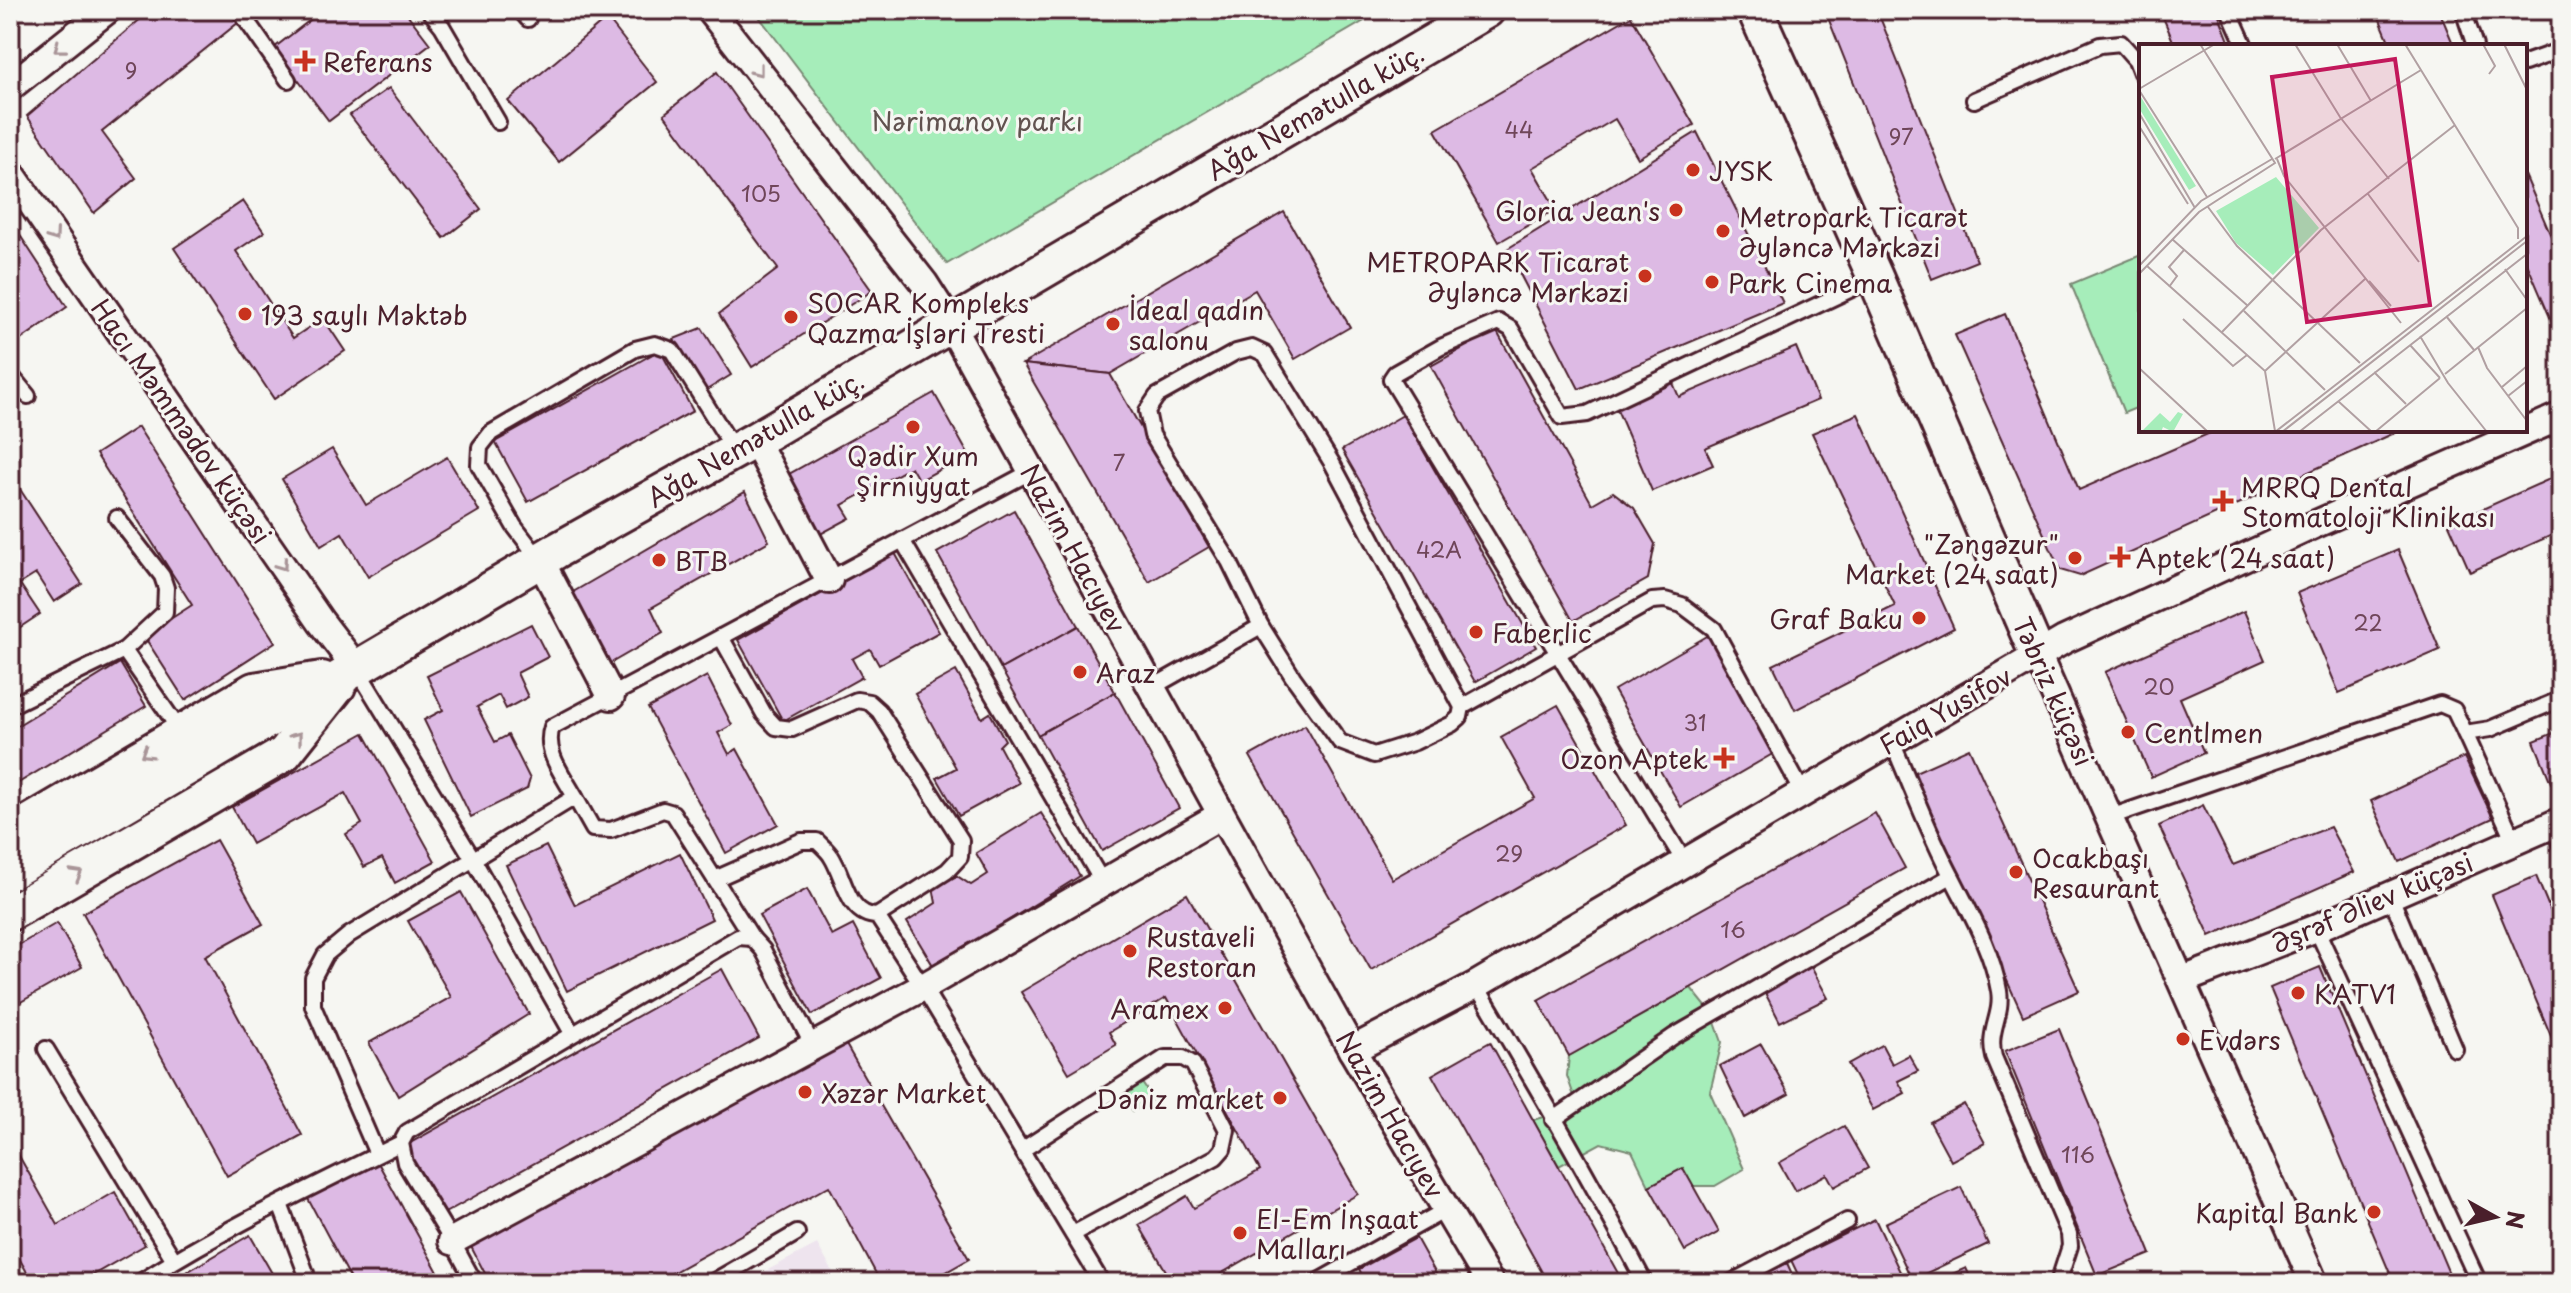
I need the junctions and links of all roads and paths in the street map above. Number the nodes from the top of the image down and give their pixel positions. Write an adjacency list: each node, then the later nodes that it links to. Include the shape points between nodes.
1 (239, 10): 14 (lane)
2 (429, 10): 17 (lane)
3 (710, 10): 20 (street, Nazim Hacıyev, one-way to 20, via 924,283)
4 (1487, 10): 20 (street, Ağa Nemətulla küç.)
5 (1755, 10): 19 (street, Təbriz küçəsi)
6 (2229, 10): 9 (lane)
7 (2463, 10): 10 (lane)
8 (95, 14): 15 (street, one-way to 15)
9 (2244, 44)
10 (2474, 44)
11 (2561, 50): 12 (lane)
12 (2527, 62)
13 (2139, 68): 16 (lane, via 2121,43 2100,45)
14 (288, 80)
15 (10, 87)
16 (1974, 100)
17 (498, 122)
18 (10, 172): 37 (street, Hacı Məmmədov küçəsi, one-way to 37)
19 (1875, 277): 35 (lane, via 1574,417 1562,417 1511,329 1499,322 1392,375); 36 (street, Təbriz küçəsi)
20 (951, 325): 26 (street, Ağa Nemətulla küç.); 27 (street, Nazim Hacıyev)
21 (10, 374): 22 (lane)
22 (28, 396)
23 (2561, 416): 24 (street, Faiq Yusifov)
24 (2527, 427)
25 (2504, 435): 36 (street, Faiq Yusifov)
26 (745, 446): 30 (street, Ağa Nemətulla küç.); 30 (lane, via 672,350 655,344 635,349 491,433 480,447 479,465); 31 (street)
27 (1032, 471): 29 (lane); 38 (street, Nazim Hacıyev)
28 (117, 518): 34 (lane, via 166,588 165,612)
29 (902, 540): 31 (lane); 58 (lane)
30 (540, 560): 37 (street, Ağa Nemətulla küç.); 39 (street)
31 (829, 580): 33 (lane)
32 (1261, 626): 38 (lane); 42 (lane, via 1340,742 1359,751 1374,755 1415,742 1452,724); 42 (lane, via 1229,561 1152,435 1147,411 1157,396 1252,348 1273,364 1332,463)
33 (721, 637): 39 (lane); 61 (lane, via 776,727 792,729 857,700 869,702 961,840 960,857 947,871)
34 (124, 650): 41 (lane); 43 (lane)
35 (1556, 654): 42 (lane); 46 (lane, via 1652,601 1682,605 1714,629); 54 (lane)
36 (2038, 656): 45 (street, Faiq Yusifov); 49 (street, Təbriz küçəsi)
37 (351, 672): 43 (street, via 254,690); 53 (lane); 55 (street, Ağa Nemətulla küç.); 60 (street, one-way to 37, via 284,754)
38 (1151, 688): 48 (street, Nazim Hacıyev)
39 (611, 696): 47 (lane, via 552,727 548,738)
40 (2561, 699): 44 (lane, via 2490,729)
41 (10, 706)
42 (1462, 707)
43 (181, 732): 51 (street, one-way to 51)
44 (2465, 733): 49 (lane, via 2454,710 2440,704); 52 (lane)
45 (1892, 742): 46 (street, Faiq Yusifov); 56 (lane)
46 (1803, 793): 54 (street, Faiq Yusifov)
47 (575, 797): 53 (lane); 57 (lane, via 593,829 602,831 663,810 673,813)
48 (1221, 815): 58 (street); 71 (street, Nazim Hacıyev)
49 (2110, 817): 64 (street, Təbriz küçəsi)
50 (2558, 830): 52 (street, Əşrəf Əliev küçəsi)
51 (10, 834)
52 (2514, 841): 59 (street, Əşrəf Əliev küçəsi)
53 (473, 859): 67 (lane); 75 (lane, via 349,935 325,955 313,978 313,1006)
54 (1685, 863): 65 (street, Faiq Yusifov)
55 (10, 872)
56 (1951, 876): 72 (lane, via 1674,1036); 92 (lane, via 1975,920 1999,990 2000,1008 1990,1041 1994,1057 2069,1234)
57 (715, 879): 61 (lane, via 801,841 817,841 831,855 856,908); 63 (lane)
58 (1103, 883): 66 (street)
59 (2390, 895): 62 (street, Əşrəf Əliev küçəsi); 70 (lane)
60 (10, 913)
61 (877, 916): 66 (lane)
62 (2316, 928): 64 (street, Əşrəf Əliev küçəsi); 94 (lane)
63 (752, 938): 67 (lane, via 738,937 722,945); 68 (lane)
64 (2183, 980): 93 (street, Təbriz küçəsi)
65 (1476, 985): 71 (street, Faiq Yusifov); 72 (lane)
66 (923, 987): 68 (street); 74 (lane)
67 (572, 1033): 73 (lane, via 407,1132)
68 (813, 1046): 81 (street)
69 (46, 1049): 82 (lane)
70 (2455, 1049)
71 (1352, 1050): 77 (street, Nazim Hacıyev)
72 (1553, 1120): 90 (lane)
73 (401, 1143): 75 (lane); 81 (lane, via 405,1163)
74 (1022, 1150): 80 (lane); 80 (lane, via 1165,1058 1193,1064 1227,1130 1223,1151)
75 (377, 1154): 76 (lane)
76 (280, 1204): 82 (lane); 85 (lane)
77 (1447, 1209): 83 (lane); 89 (street, Nazim Hacıyev)
78 (1847, 1221): 91 (lane)
79 (797, 1233): 87 (lane)
80 (1073, 1234): 88 (lane)
81 (452, 1241): 86 (lane)
82 (174, 1260): 84 (lane)
83 (1317, 1282)
84 (139, 1283)
85 (306, 1283)
86 (475, 1283)
87 (711, 1283)
88 (1102, 1283)
89 (1490, 1283)
90 (1645, 1283)
91 (1730, 1283)
92 (2058, 1283)
93 (2314, 1283)
94 (2479, 1283)

